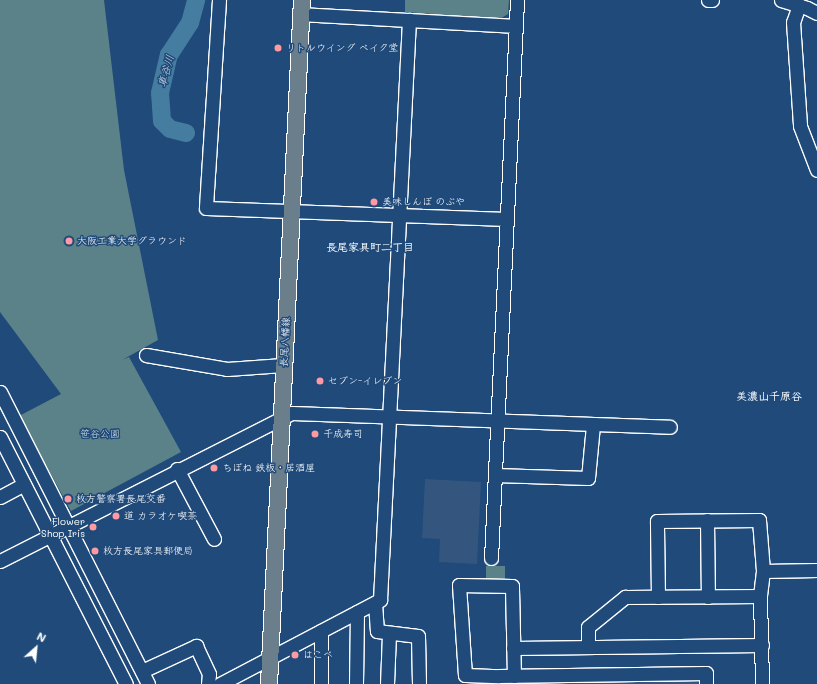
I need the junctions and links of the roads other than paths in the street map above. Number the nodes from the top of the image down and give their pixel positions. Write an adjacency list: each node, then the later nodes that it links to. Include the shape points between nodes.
1 (220, 0): 12 (street, via 206,208)
2 (517, 0): 10 (street)
3 (708, 0): 4 (street)
4 (712, 0)
5 (781, 0): 6 (street)
6 (799, 5): 8 (street); 11 (street, via 793,22 800,126)
7 (302, 7): 9 (street); 12 (main road, 長尾八幡線)
8 (817, 13)
9 (409, 20): 10 (street); 13 (street)
10 (515, 26): 14 (street)
11 (817, 170)
12 (291, 212): 13 (street); 16 (main road, 長尾八幡線)
13 (399, 216): 14 (street); 19 (street)
14 (506, 219): 20 (street)
15 (146, 355): 16 (street, via 227,369)
16 (283, 365): 18 (main road, 長尾八幡線)
17 (2, 400): 24 (street)
18 (282, 416): 19 (street, via 292,413); 25 (street); 50 (main road, 長尾八幡線)
19 (390, 417): 20 (street); 42 (street)
20 (497, 422): 21 (street); 26 (street)
21 (593, 425): 22 (street); 26 (street, via 588,478)
22 (670, 427)
23 (0, 437): 27 (street)
24 (36, 464): 27 (street); 30 (street)
25 (177, 469): 30 (street); 32 (street)
26 (495, 475): 33 (street)
27 (21, 478): 28 (street); 31 (street)
28 (0, 496)
29 (707, 520): 36 (street, via 758,520); 39 (street, via 657,521); 40 (street)
30 (68, 526): 31 (street); 37 (street)
31 (50, 535): 34 (street); 41 (street)
32 (214, 539)
33 (491, 558)
34 (0, 561)
35 (817, 570): 36 (street)
36 (763, 571): 38 (street)
37 (100, 589): 41 (street); 49 (street)
38 (760, 596): 40 (street); 46 (street)
39 (658, 597): 40 (street); 47 (street, via 625,597 588,627)
40 (708, 597)
41 (82, 598): 51 (street)
42 (377, 602): 43 (street); 45 (street, via 377,631)
43 (357, 612): 44 (street); 61 (street)
44 (321, 631): 50 (street); 60 (street)
45 (389, 634): 62 (street); 63 (street, via 418,636)
46 (762, 644): 47 (street); 65 (street)
47 (588, 647): 48 (street)
48 (513, 648): 53 (street); 54 (street, via 512,586 459,585 464,675)
49 (132, 652): 51 (street); 52 (street)
50 (270, 658): 58 (street); 59 (main road, 長尾八幡線)
51 (114, 661): 55 (street)
52 (142, 671): 56 (street); 57 (street, via 196,646 208,674)
53 (514, 676): 54 (street); 64 (street, via 706,673)
54 (499, 680)
55 (126, 684)
56 (148, 684)
57 (208, 684)
58 (220, 684)
59 (269, 684)
60 (321, 684)
61 (356, 684)
62 (387, 684)
63 (419, 684)
64 (706, 684)
65 (762, 684)

